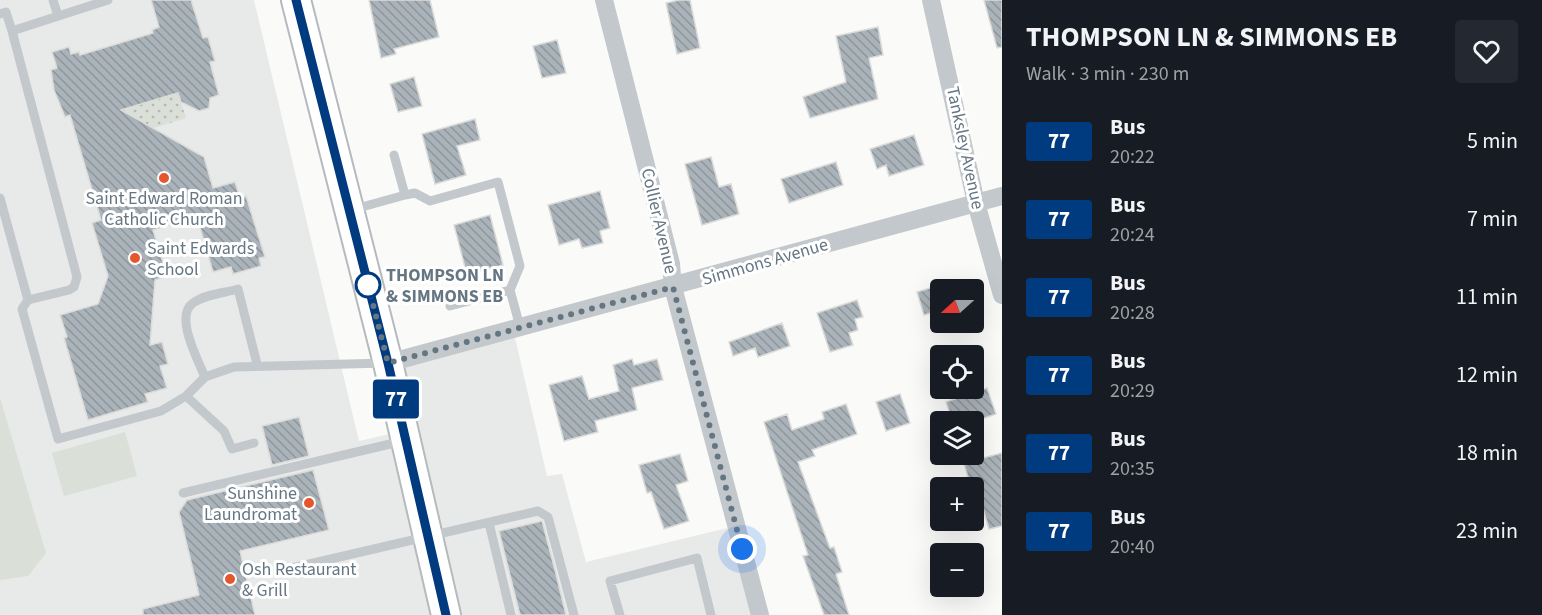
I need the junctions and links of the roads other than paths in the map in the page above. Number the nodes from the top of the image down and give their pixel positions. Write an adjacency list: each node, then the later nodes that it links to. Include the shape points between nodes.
1 (53, 0): 7 (lane)
2 (108, 0): 7 (lane)
3 (296, 0): 14 (main road)
4 (604, 0): 15 (street, Collier Avenue, via 671,264)
5 (931, 0): 13 (street, Tanksley Avenue)
6 (0, 14): 8 (lane, via 6,12)
7 (58, 16): 8 (lane)
8 (12, 31): 18 (lane, via 78,277 69,290)
9 (394, 155): 10 (lane)
10 (405, 195): 14 (lane); 16 (lane, via 415,193 430,201 498,183 520,266)
11 (1002, 196): 13 (street, Simmons Avenue)
12 (0, 198): 18 (lane)
13 (976, 202): 15 (street, Simmons Avenue); 17 (street, Tanksley Avenue)
14 (349, 211): 21 (main road)
15 (673, 287): 20 (street, Simmons Avenue); 36 (street, Collier Avenue)
16 (510, 290): 19 (lane); 20 (lane)
17 (1002, 295)
18 (28, 300): 24 (lane, via 21,313 58,439 161,411)
19 (450, 306)
20 (520, 327): 21 (street, Simmons Avenue)
21 (388, 363): 22 (lane); 25 (main road)
22 (257, 364): 23 (lane); 23 (lane, via 238,289 198,300 188,309 186,326)
23 (205, 377): 24 (lane)
24 (186, 396): 26 (lane, via 224,431 232,449)
25 (405, 440): 27 (lane); 29 (main road)
26 (254, 443)
27 (183, 493)
28 (489, 523): 29 (lane); 32 (lane); 33 (lane, via 538,511 548,517)
29 (427, 536): 30 (lane); 31 (main road)
30 (279, 571)
31 (446, 615)
32 (511, 615)
33 (574, 615)
34 (620, 615): 35 (lane, via 609,581 697,558)
35 (711, 615)
36 (760, 615)

